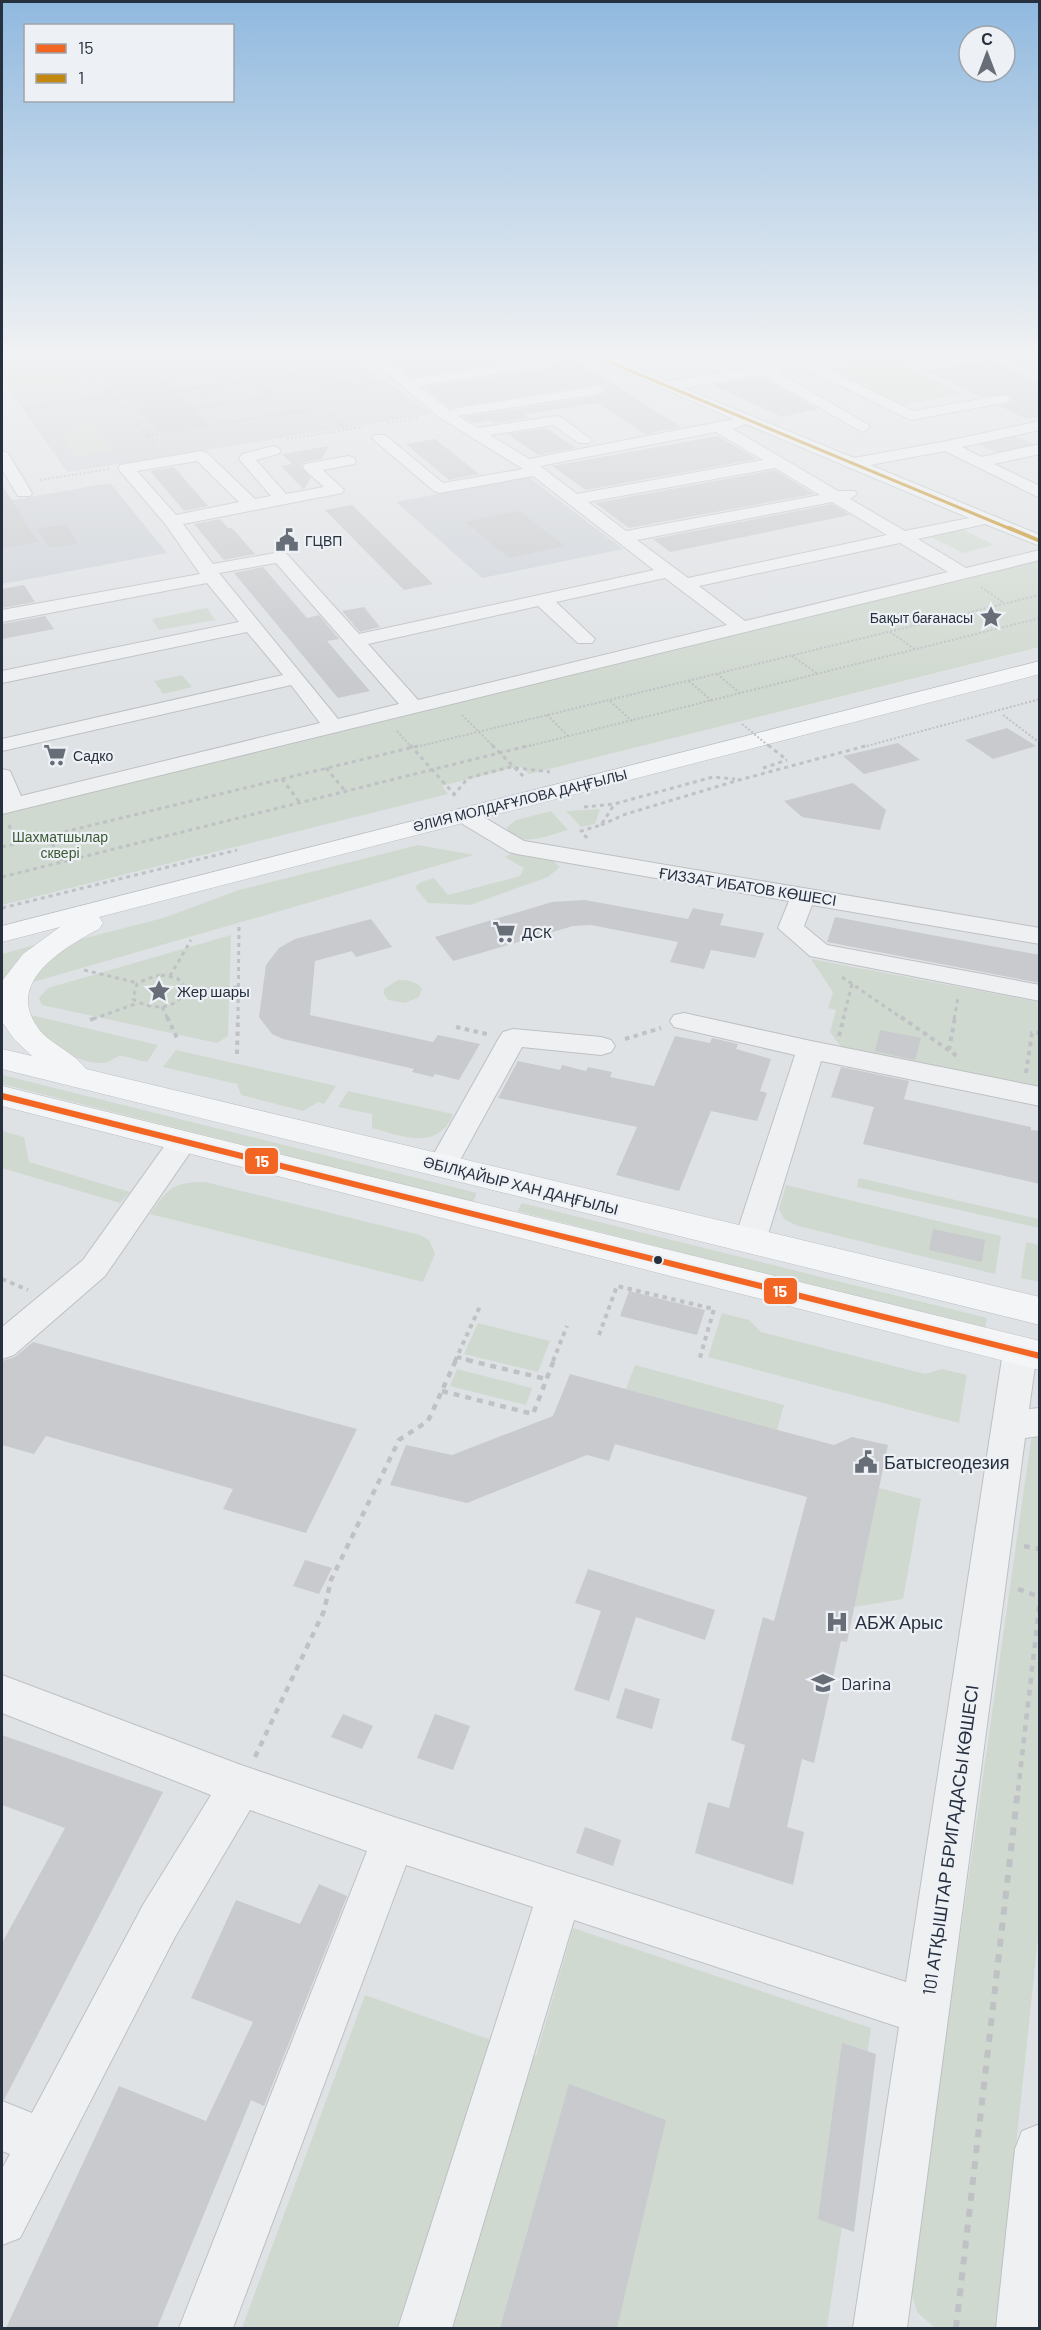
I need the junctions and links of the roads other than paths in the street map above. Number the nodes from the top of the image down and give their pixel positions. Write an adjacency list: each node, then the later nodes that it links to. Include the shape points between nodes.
1 (7, 465): 15 (street)
2 (144, 465): 22 (street, via 126,468)
3 (210, 465): 20 (street)
4 (252, 465): 18 (street)
5 (326, 465): 18 (street, via 312,467 336,490)
6 (415, 465): 13 (street, via 440,488)
7 (528, 465): 13 (street)
8 (543, 465): 13 (street)
9 (765, 465): 19 (street)
10 (785, 465): 17 (street)
11 (857, 465): 14 (street)
12 (984, 465): 16 (street)
13 (532, 467): 19 (street)
14 (898, 483): 17 (street); 21 (street)
15 (21, 488)
16 (1040, 493)
17 (839, 497): 23 (street); 24 (street)
18 (283, 500): 20 (street)
19 (574, 500): 23 (street)
20 (251, 505): 22 (street)
21 (986, 519): 24 (street); 25 (street)
22 (172, 521): 27 (street)
23 (623, 537): 29 (street)
24 (905, 537): 28 (street); 29 (street)
25 (1040, 541)
26 (1040, 555): 28 (street)
27 (209, 574): 31 (street); 32 (street); 35 (street, via 280,557)
28 (964, 574): 33 (street)
29 (676, 578): 30 (street); 33 (street)
30 (542, 600): 34 (street); 35 (street)
31 (2, 616)
32 (251, 624): 37 (street); 38 (street)
33 (742, 628): 39 (street)
34 (585, 639)
35 (354, 640): 39 (street)
36 (1040, 667): 43 (main road, ӘЛИЯ МОЛДАҒҰЛОВА ДАҢҒЫЛЫ)
37 (2, 676)
38 (296, 678): 40 (street); 41 (street)
39 (413, 707): 40 (street)
40 (333, 726): 44 (street)
41 (2, 745)
42 (2, 776): 44 (street)
43 (460, 805): 45 (street, ҒИЗЗАТ ИБАТОВ КӨШЕСІ, via 517,847); 46 (main road, ӘЛИЯ МОЛДАҒҰЛОВА ДАҢҒЫЛЫ)
44 (7, 806)
45 (803, 894): 48 (street, ҒИЗЗАТ ИБАТОВ КӨШЕСІ); 49 (street, via 791,928 819,951)
46 (136, 899): 47 (main road, ӘЛИЯ МОЛДАҒҰЛОВА ДАҢҒЫЛЫ); 54 (main road, via 53,942 31,959 9,993 12,1016 21,1027)
47 (2, 934)
48 (1040, 936)
49 (1040, 993)
50 (684, 1022): 52 (street)
51 (601, 1046): 58 (street, via 513,1038)
52 (823, 1052): 55 (street); 61 (street)
53 (2, 1059): 54 (main road, ӘБІЛҚАЙЫР ХАН ДАҢҒЫЛЫ)
54 (79, 1078): 58 (main road, ӘБІЛҚАЙЫР ХАН ДАҢҒЫЛЫ)
55 (1032, 1088)
56 (2, 1095): 57 (main road)
57 (183, 1141): 60 (main road); 63 (street, via 94,1268)
58 (442, 1166): 59 (main road, ӘБІЛҚАЙЫР ХАН ДАҢҒЫЛЫ)
59 (498, 1179): 60 (main road); 61 (main road, ӘБІЛҚАЙЫР ХАН ДАҢҒЫЛЫ)
60 (476, 1215): 64 (main road)
61 (750, 1241): 62 (main road, ӘБІЛҚАЙЫР ХАН ДАҢҒЫЛЫ)
62 (1040, 1311)
63 (2, 1346)
64 (1030, 1354): 65 (street, 101 АТҚЫШТАР БРИГАДАСЫ КӨШЕСІ)
65 (1025, 1424): 70 (street, 101 АТҚЫШТАР БРИГАДАСЫ КӨШЕСІ)
66 (2, 1694): 67 (street)
67 (242, 1786): 68 (street); 71 (street)
68 (394, 1839): 69 (street); 74 (street)
69 (560, 1893): 70 (street); 75 (street)
70 (925, 2012): 76 (street, 101 АТҚЫШТАР БРИГАДАСЫ КӨШЕСІ)
71 (22, 2134): 73 (street)
72 (1040, 2148): 77 (street)
73 (2, 2220)
74 (206, 2328)
75 (425, 2328)
76 (880, 2328)
77 (1023, 2328)

